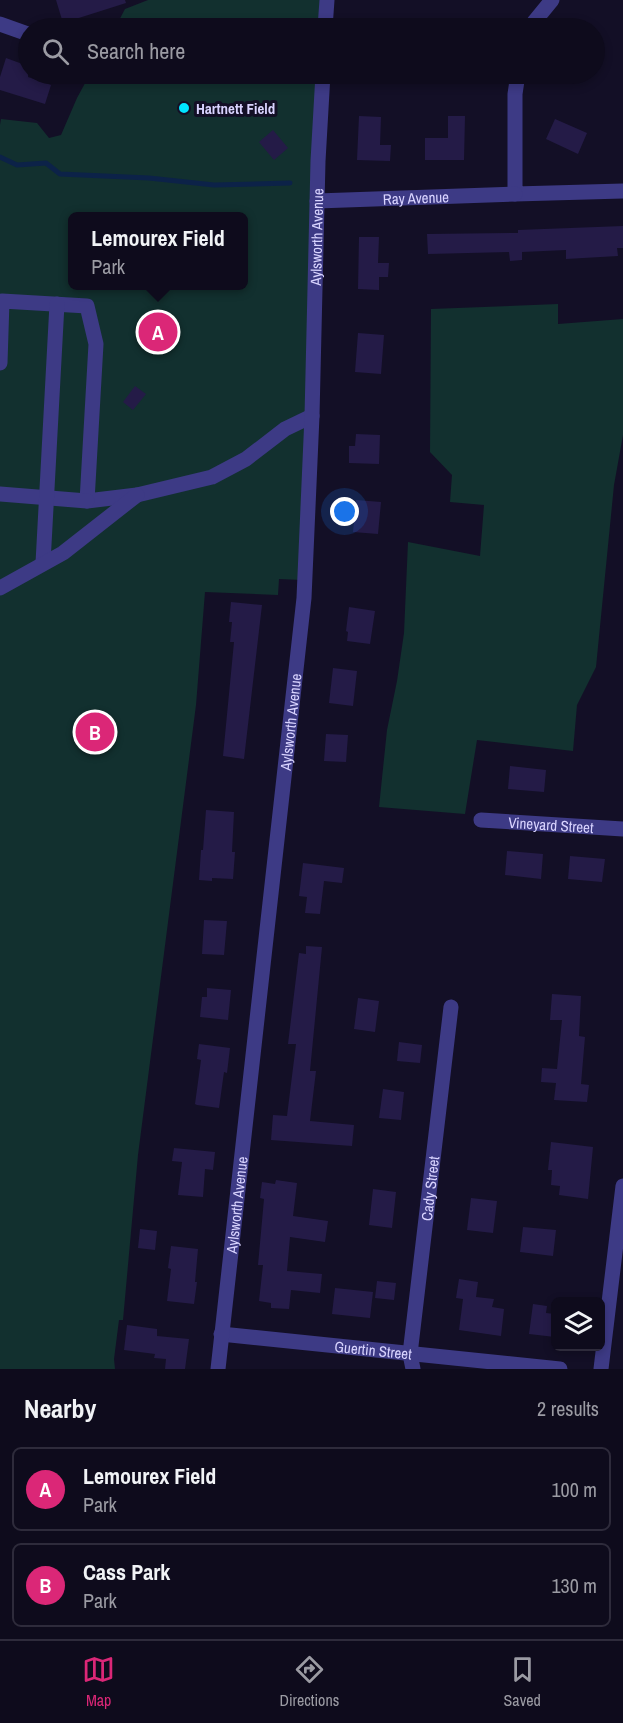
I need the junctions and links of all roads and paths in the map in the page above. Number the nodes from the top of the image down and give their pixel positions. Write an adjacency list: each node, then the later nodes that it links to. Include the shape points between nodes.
1 (327, 0): 3 (street)
2 (552, 0): 4 (street)
3 (326, 18)
4 (537, 18)
5 (0, 24): 6 (street)
6 (18, 30)
7 (323, 84): 11 (street, Aylsworth Avenue)
8 (516, 84): 10 (street)
9 (623, 191): 10 (street, Ray Avenue)
10 (515, 194): 11 (street, Ray Avenue)
11 (317, 201): 14 (street, Aylsworth Avenue)
12 (57, 304): 13 (street, via 2,301); 17 (street); 18 (street, via 87,306 96,344)
13 (0, 363)
14 (312, 416): 16 (street, via 212,477); 25 (street, Aylsworth Avenue, via 304,598)
15 (0, 494): 17 (street)
16 (137, 495): 18 (street); 19 (street)
17 (47, 497): 18 (street); 19 (street)
18 (87, 501)
19 (43, 564): 20 (street)
20 (0, 588)
21 (481, 820): 22 (street, Vineyard Street)
22 (623, 829)
23 (451, 1007): 26 (street, Cady Street)
24 (623, 1186): 29 (street)
25 (221, 1334): 26 (street, Guertin Street); 27 (street, Aylsworth Avenue)
26 (412, 1361): 28 (street, Guertin Street)
27 (218, 1369)
28 (560, 1369)
29 (601, 1369)

